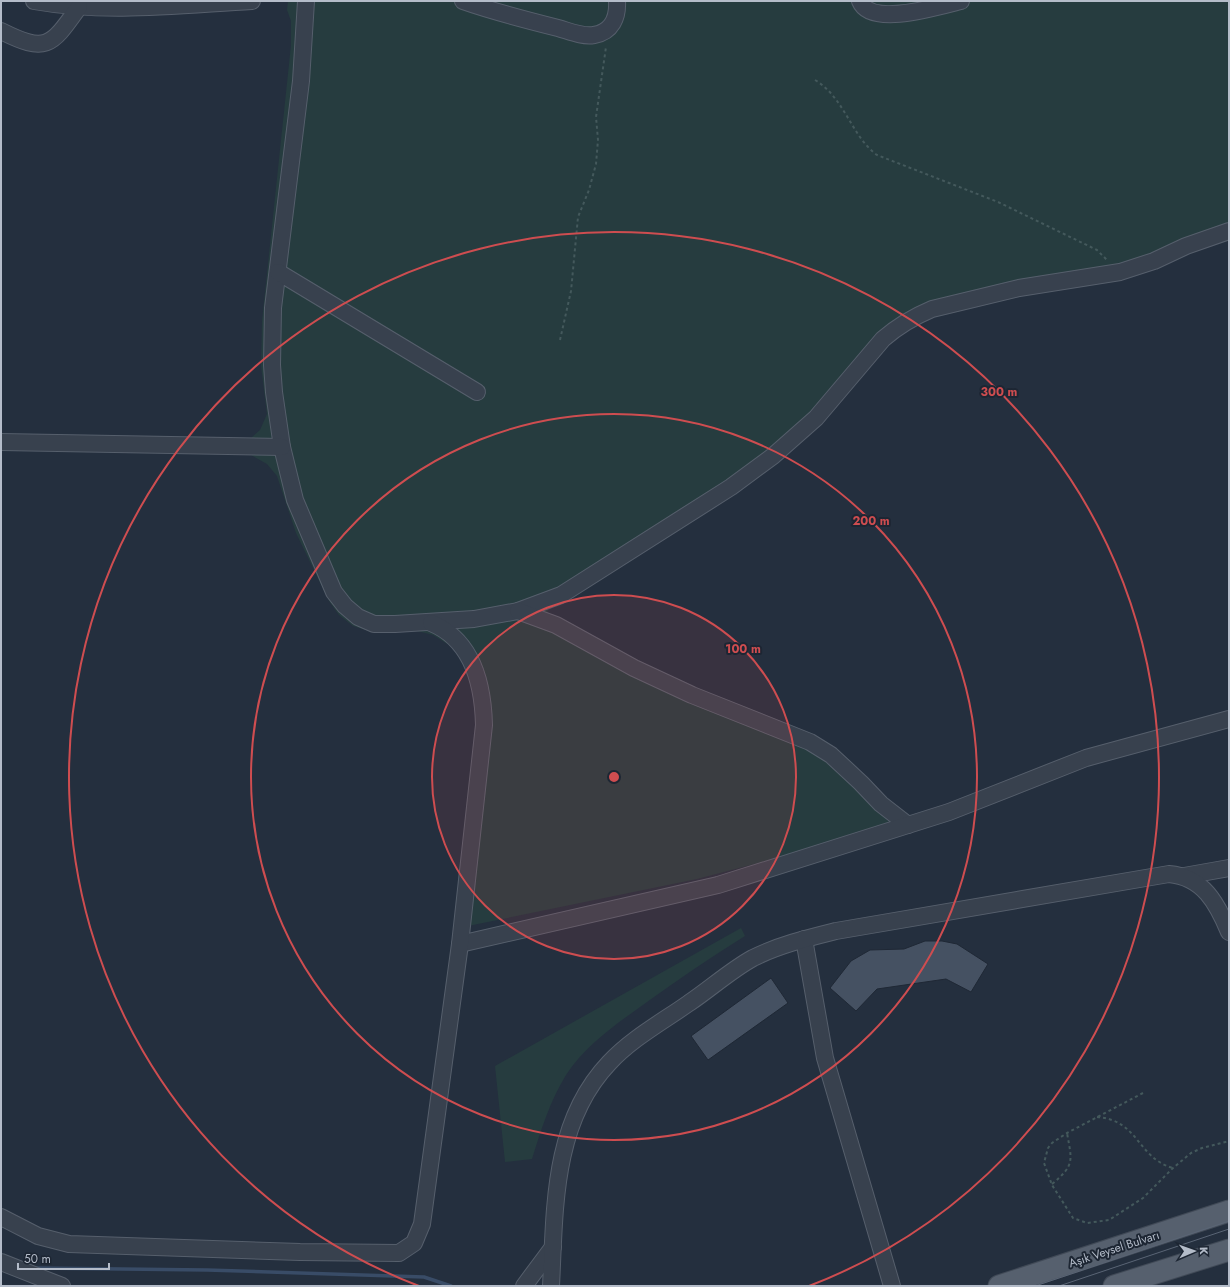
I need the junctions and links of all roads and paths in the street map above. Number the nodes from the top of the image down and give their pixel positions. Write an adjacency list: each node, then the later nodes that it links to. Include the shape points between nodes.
1 (34, 1): 8 (street)
2 (252, 1): 8 (street, via 124,8)
3 (306, 1): 13 (street, via 301,81)
4 (463, 1): 5 (street, via 589,36 602,32 612,24 617,12)
5 (616, 1)
6 (860, 1): 7 (street, via 869,10 892,15)
7 (961, 1)
8 (79, 7): 9 (street, via 57,37 43,44 25,43)
9 (1, 31)
10 (606, 47): 15 (path, via 596,117 596,164 590,190 578,217 571,291)
11 (815, 80): 14 (path, via 834,96 877,156 980,195 1097,250)
12 (1229, 231): 14 (street, via 1186,246 1154,261)
13 (278, 272): 16 (street); 18 (street, via 273,308 272,365)
14 (1116, 272): 19 (street, via 996,293 932,309 908,320 874,348 816,418 753,472 602,568 576,588)
15 (560, 340)
16 (478, 392)
17 (1, 442): 18 (street)
18 (282, 447): 20 (street, via 295,500 339,600 358,617 374,624)
19 (518, 612): 20 (street); 22 (street, via 556,625 634,668 692,695 810,742 835,759 881,804)
20 (430, 623): 27 (street, via 448,632 466,651 479,681 484,708 483,742)
21 (1229, 719): 22 (street, via 1086,758 975,803)
22 (908, 825): 27 (street, via 718,885)
23 (1229, 868): 24 (street)
24 (1184, 876): 25 (street, via 1200,885 1210,896); 26 (street, via 1162,874 836,931)
25 (1229, 932)
26 (804, 939): 36 (street, via 753,959 631,1043 599,1074 576,1115 564,1152 556,1191); 43 (street, via 825,1058)
27 (460, 944): 35 (street, via 422,1224 417,1238 405,1250 399,1253 300,1252 69,1244 38,1236)
28 (1143, 1093): 29 (path)
29 (1096, 1117): 30 (path); 32 (path, via 1124,1125 1153,1159)
30 (1067, 1133): 33 (path, via 1071,1154 1070,1165); 33 (path, via 1052,1143 1045,1154 1044,1163)
31 (1229, 1141): 32 (path, via 1202,1148)
32 (1173, 1168): 33 (path, via 1129,1208 1109,1220 1095,1223 1073,1218)
33 (1052, 1185)
34 (1229, 1211): 44 (main road, Aşık Veysel Bulvarı)
35 (1, 1217)
36 (553, 1247): 41 (street); 42 (street)
37 (1229, 1250): 39 (main road)
38 (1, 1262): 40 (street)
39 (1120, 1285)
40 (62, 1286)
41 (524, 1286)
42 (551, 1286)
43 (892, 1286)
44 (999, 1286)

